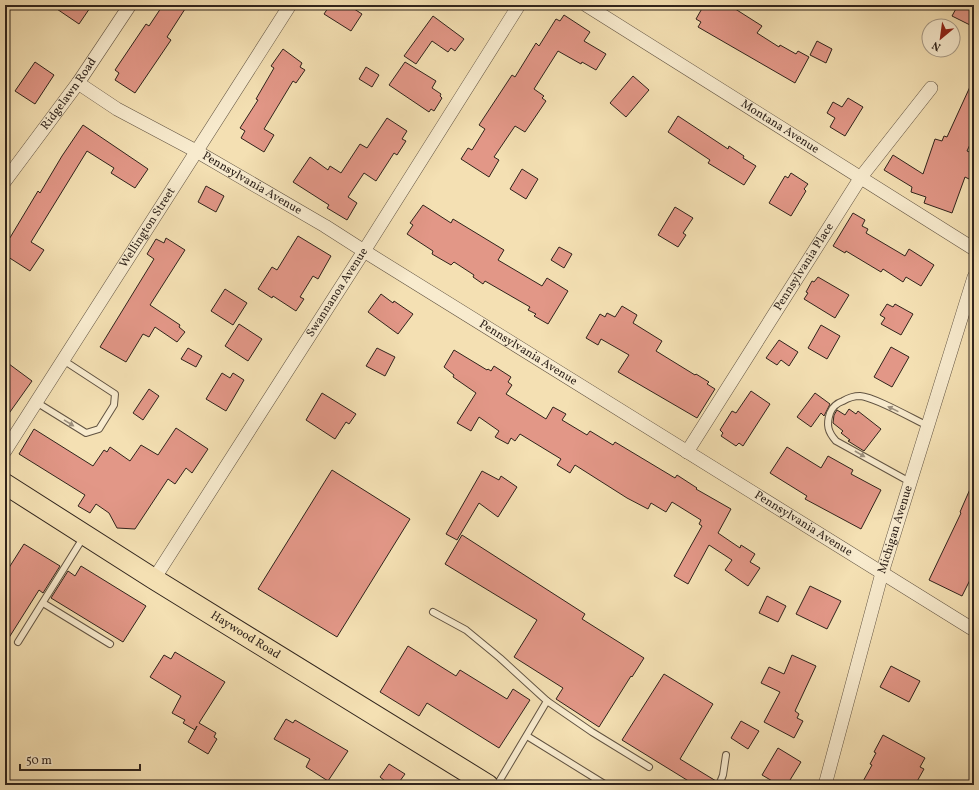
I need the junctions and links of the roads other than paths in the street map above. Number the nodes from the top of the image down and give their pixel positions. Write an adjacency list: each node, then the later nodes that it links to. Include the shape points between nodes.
1 (130, 5): 5 (street, Ridgelawn Road)
2 (290, 5): 7 (street, Wellington Street)
3 (519, 5): 11 (street, Swannanoa Avenue)
4 (586, 5): 8 (street, Montana Avenue)
5 (78, 83): 7 (street, Pennsylvania Avenue, via 117,109); 9 (street, Ridgelawn Road)
6 (931, 88): 8 (street, Pennsylvania Place)
7 (196, 151): 11 (street, Pennsylvania Avenue); 13 (street, Wellington Street)
8 (861, 178): 10 (street, Montana Avenue); 17 (street, Pennsylvania Place)
9 (6, 179)
10 (974, 250)
11 (364, 251): 17 (street, Pennsylvania Avenue); 22 (street, Swannanoa Avenue)
12 (974, 278): 15 (street, Michigan Avenue)
13 (63, 360): 14 (street, Wellington Street); 14 (lane, one-way to 13, via 86,433 98,428 114,405 115,394)
14 (36, 402): 16 (street, Wellington Street)
15 (928, 426): 18 (street, Michigan Avenue); 18 (lane, one-way to 18, via 878,401 862,396 850,397 830,411 827,424 829,433 836,441)
16 (5, 451)
17 (687, 452): 21 (street, Pennsylvania Avenue)
18 (910, 482): 21 (street, Michigan Avenue)
19 (5, 484): 20 (main road, Haywood Road)
20 (85, 534): 22 (main road, Haywood Road); 23 (lane)
21 (882, 573): 25 (street, Pennsylvania Avenue); 36 (street, Michigan Avenue)
22 (154, 579): 32 (main road, Haywood Road)
23 (43, 603): 26 (lane); 27 (lane)
24 (433, 612): 28 (lane, via 466,630)
25 (974, 630)
26 (18, 642)
27 (110, 644)
28 (548, 701): 29 (lane); 31 (lane)
29 (527, 736): 33 (lane); 34 (lane)
30 (726, 755): 35 (lane)
31 (649, 767)
32 (488, 785)
33 (498, 785)
34 (606, 785)
35 (719, 785)
36 (825, 785)

